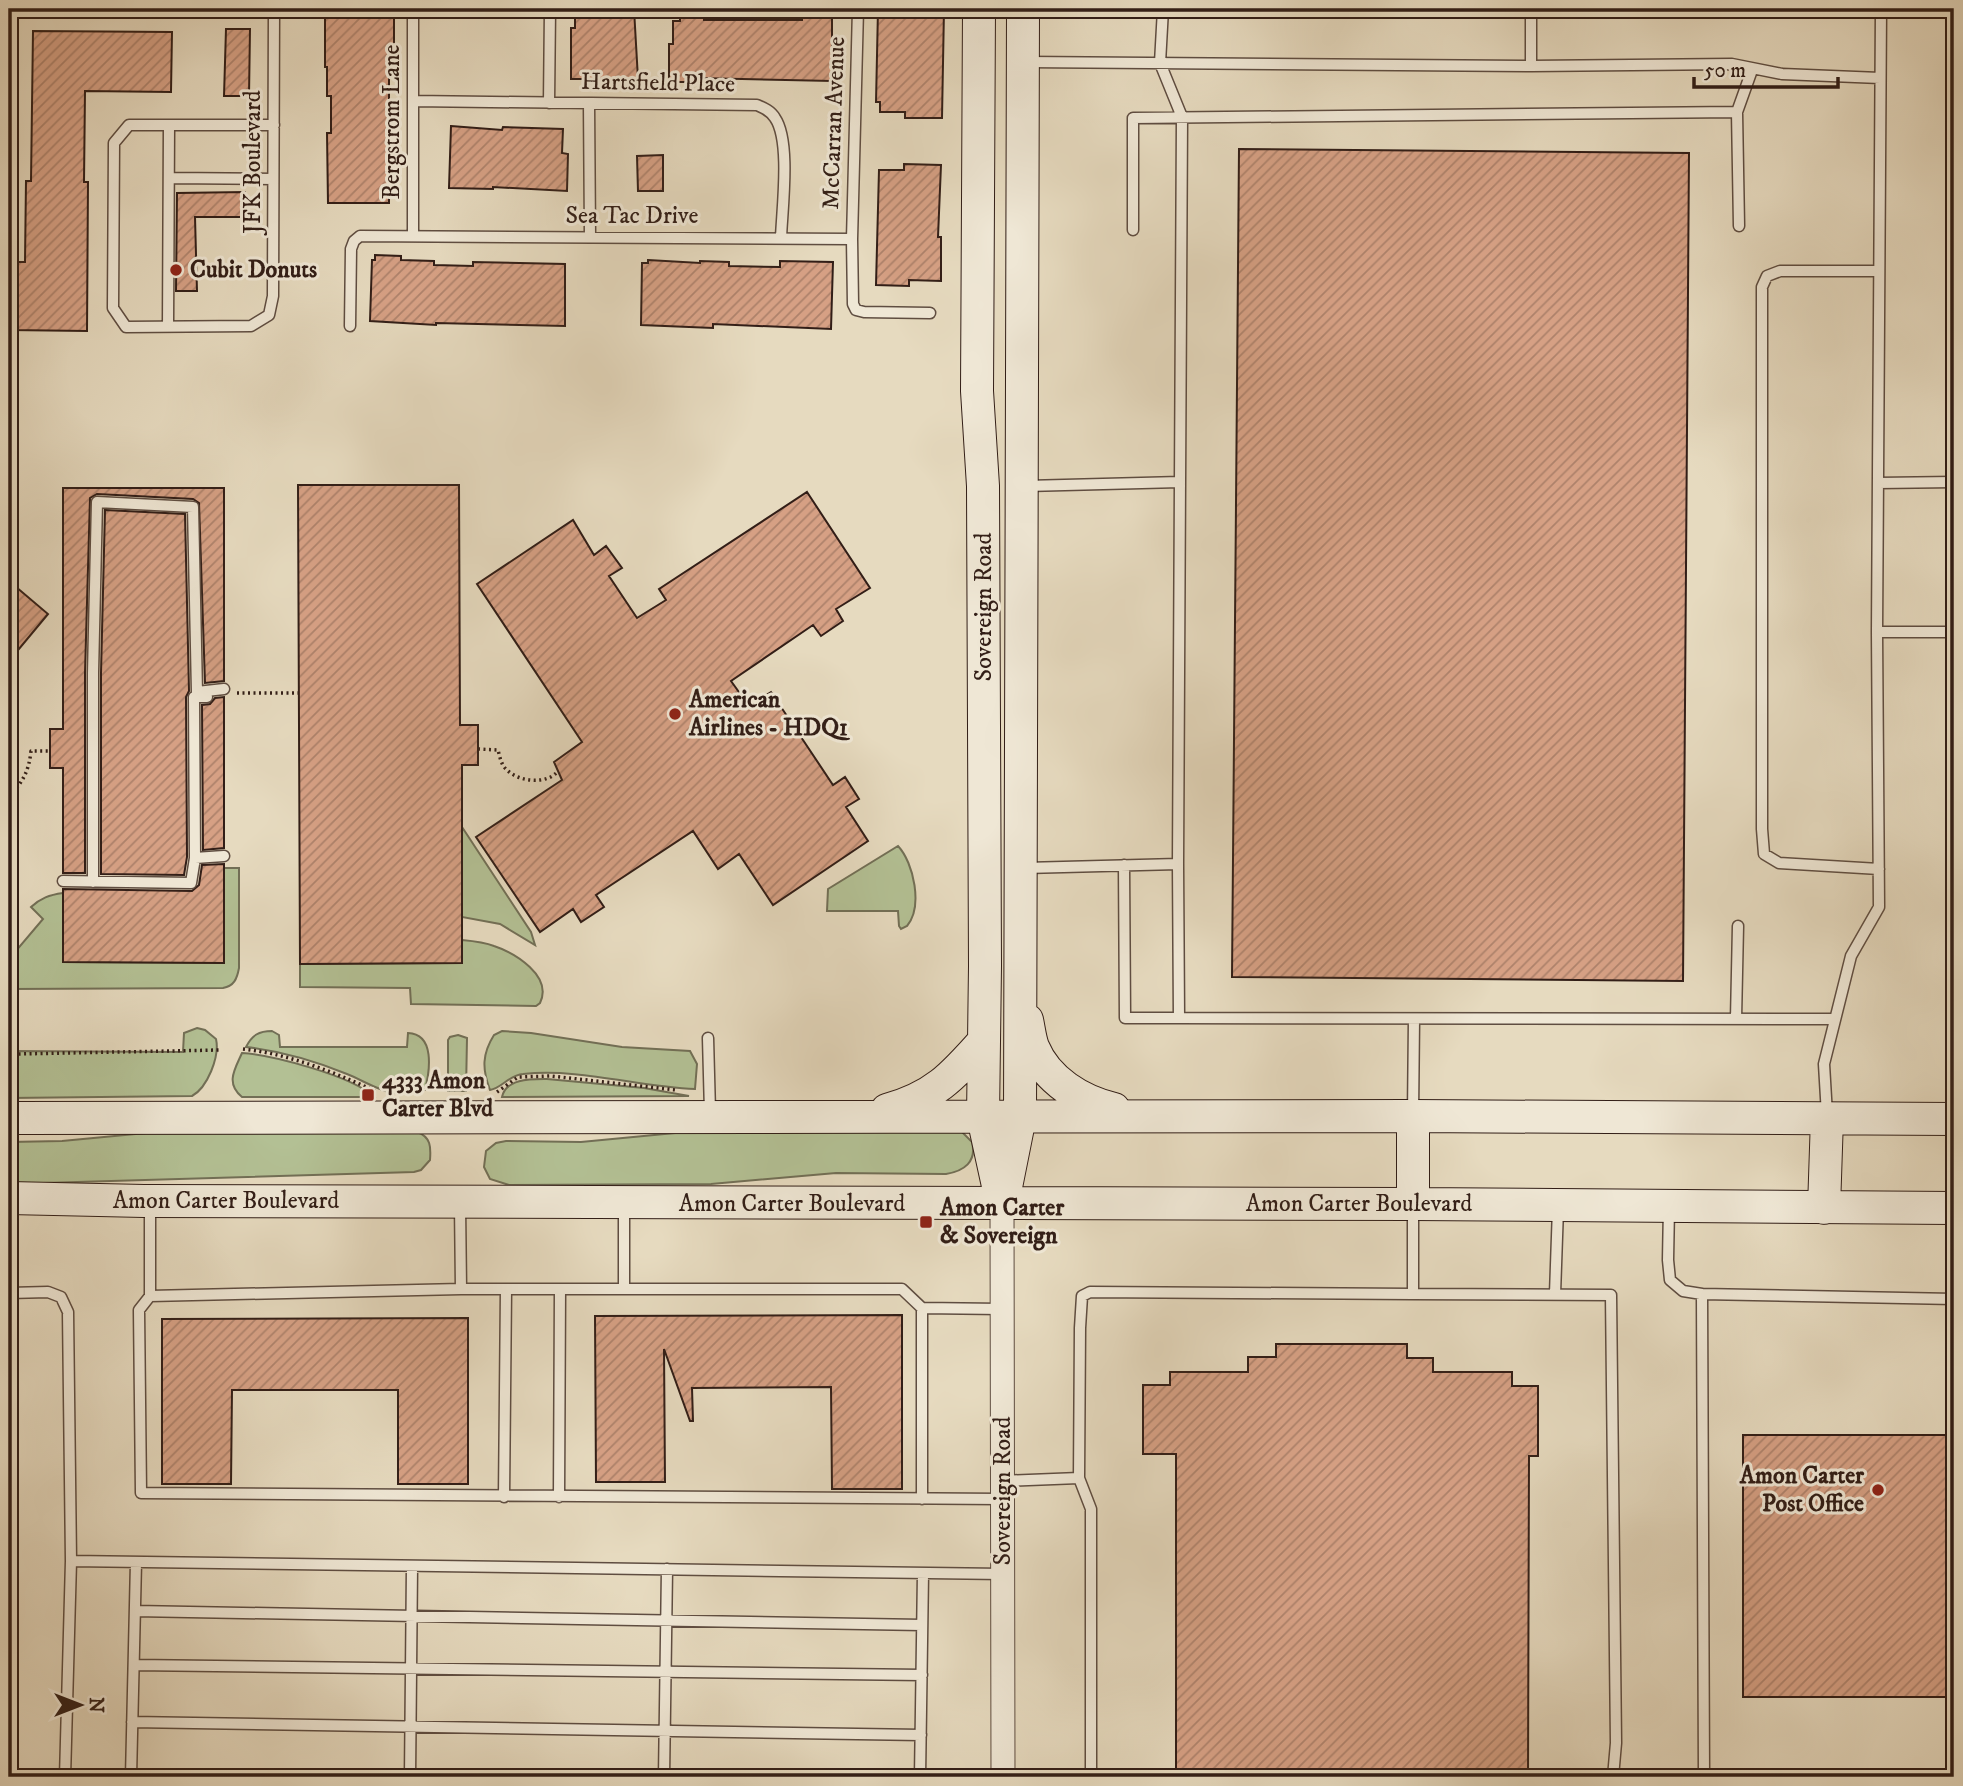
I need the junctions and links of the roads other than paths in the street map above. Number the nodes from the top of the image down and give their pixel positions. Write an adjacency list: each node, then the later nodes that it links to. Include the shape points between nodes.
1 (13, 9): 11 (lane)
2 (274, 9): 23 (lane, JFK Boulevard)
3 (413, 9): 17 (lane, Bergstrom Lane)
4 (550, 9): 18 (lane)
5 (858, 9): 31 (lane, McCarran Avenue)
6 (979, 9): 57 (street, Sovereign Road)
7 (1023, 9): 12 (street, Sovereign Road)
8 (1163, 9): 13 (lane)
9 (1531, 9): 14 (lane)
10 (1881, 9): 16 (lane)
11 (9, 14)
12 (1023, 62): 13 (lane); 39 (street, Sovereign Road)
13 (1160, 63): 14 (lane); 21 (lane)
14 (1531, 66): 15 (lane, via 1732,64)
15 (1752, 70): 16 (lane); 20 (lane)
16 (1880, 78): 32 (lane)
17 (413, 101): 18 (lane, Hartsfield Place); 28 (lane, Bergstrom Lane)
18 (549, 103): 19 (lane, Hartsfield Place)
19 (589, 103): 29 (lane); 30 (lane, Hartsfield Place, via 757,105 767,110 775,117 784,145)
20 (1737, 113): 21 (lane); 26 (lane)
21 (1182, 117): 27 (lane, via 1133,118); 36 (lane)
22 (169, 125): 23 (lane); 24 (lane); 35 (lane, via 129,125 114,143 113,308 126,327)
23 (274, 125): 25 (lane, JFK Boulevard)
24 (169, 178): 25 (lane); 35 (lane)
25 (274, 179): 35 (lane, JFK Boulevard, via 269,315 251,326)
26 (1739, 226)
27 (1133, 230)
28 (413, 235): 29 (lane, Sea Tac Drive); 34 (lane, Sea Tac Drive, via 360,236 354,241)
29 (590, 237): 30 (lane, Sea Tac Drive)
30 (781, 238): 31 (lane, Sea Tac Drive)
31 (852, 239): 33 (lane, McCarran Avenue, via 856,310)
32 (1879, 271): 38 (lane); 47 (lane, via 1780,271 1767,276 1762,287 1764,853 1779,863)
33 (930, 313)
34 (350, 326)
35 (168, 327)
36 (1180, 482): 39 (lane); 44 (lane)
37 (1954, 482): 38 (lane)
38 (1878, 483): 40 (lane)
39 (1021, 486): 46 (street, Sovereign Road)
40 (1877, 632): 41 (lane); 47 (lane)
41 (1954, 632)
42 (224, 856): 43 (lane)
43 (195, 858): 49 (lane, via 191,883); 49 (lane, via 194,697 224,693 197,692 193,507 97,502)
44 (1178, 864): 45 (lane); 52 (lane)
45 (1124, 865): 46 (lane); 52 (lane, via 1125,1018)
46 (1021, 868): 51 (street, Sovereign Road)
47 (1879, 869): 55 (lane, via 1879,907 1851,956)
48 (63, 881): 49 (lane)
49 (93, 882)
50 (1738, 926): 54 (lane)
51 (1021, 947): 62 (street, Sovereign Road); 63 (street, via 1029,1027 1034,1048 1051,1074 1071,1092)
52 (1179, 1018): 53 (lane)
53 (1413, 1019): 54 (lane); 58 (lane)
54 (1736, 1019): 55 (lane)
55 (1835, 1019): 65 (lane, via 1824,1064)
56 (708, 1038): 59 (lane)
57 (983, 1042): 60 (street, via 934,1091); 61 (street, Sovereign Road)
58 (1413, 1116): 63 (street); 65 (street); 72 (street)
59 (710, 1117): 60 (street); 64 (street)
60 (862, 1117): 61 (street)
61 (983, 1117): 62 (street); 71 (street, Sovereign Road)
62 (1020, 1117): 63 (street); 71 (street, Sovereign Road)
63 (1143, 1117)
64 (9, 1118)
65 (1827, 1118): 66 (street); 75 (street)
66 (1954, 1119)
67 (9, 1198): 68 (street, Amon Carter Boulevard)
68 (150, 1201): 69 (street, Amon Carter Boulevard); 85 (lane)
69 (460, 1202): 70 (street, Amon Carter Boulevard); 78 (lane)
70 (624, 1203): 71 (street, Amon Carter Boulevard); 77 (lane)
71 (1002, 1204): 72 (street, Amon Carter Boulevard); 88 (street, Sovereign Road)
72 (1413, 1204): 73 (street, Amon Carter Boulevard); 82 (lane)
73 (1558, 1206): 74 (street, Amon Carter Boulevard); 83 (lane)
74 (1669, 1207): 75 (street, Amon Carter Boulevard); 84 (lane, via 1671,1280 1683,1291)
75 (1824, 1208): 76 (street, Amon Carter Boulevard)
76 (1954, 1208)
77 (624, 1288): 80 (lane); 87 (lane, via 902,1289)
78 (461, 1289): 79 (lane); 85 (lane)
79 (506, 1289): 80 (lane); 91 (lane)
80 (560, 1289): 92 (lane)
81 (9, 1293): 94 (lane, via 48,1292 61,1297 68,1312)
82 (1413, 1294): 83 (lane); 89 (lane, via 1090,1292 1082,1296)
83 (1555, 1294): 121 (lane, via 1611,1295)
84 (1702, 1294): 86 (lane); 122 (lane)
85 (150, 1296): 91 (lane, via 139,1310 141,1493)
86 (1954, 1299)
87 (922, 1308): 88 (lane); 93 (lane)
88 (1002, 1309): 90 (street, Sovereign Road)
89 (1079, 1478): 90 (lane); 120 (lane, via 1091,1509)
90 (1002, 1490): 93 (lane); 99 (street, Sovereign Road)
91 (504, 1497): 92 (lane)
92 (559, 1497): 93 (lane)
93 (922, 1499)
94 (71, 1561): 95 (lane); 113 (lane)
95 (136, 1562): 96 (lane); 100 (lane)
96 (412, 1566): 97 (lane); 101 (lane)
97 (667, 1569): 98 (lane); 102 (lane)
98 (923, 1573): 99 (lane); 103 (lane)
99 (1003, 1574): 119 (street, Sovereign Road)
100 (135, 1611): 101 (lane); 104 (lane)
101 (412, 1616): 102 (lane); 105 (lane)
102 (666, 1621): 103 (lane); 106 (lane)
103 (922, 1625): 107 (lane)
104 (134, 1665): 105 (lane); 108 (lane)
105 (411, 1670): 106 (lane); 109 (lane)
106 (666, 1673): 107 (lane); 110 (lane)
107 (922, 1675): 111 (lane)
108 (132, 1722): 109 (lane); 115 (lane)
109 (411, 1728): 110 (lane); 116 (lane)
110 (664, 1732): 111 (lane); 117 (lane)
111 (921, 1735): 118 (lane)
112 (9, 1776): 113 (lane)
113 (65, 1777): 114 (lane)
114 (83, 1777)
115 (131, 1777)
116 (410, 1777)
117 (664, 1777)
118 (920, 1777)
119 (1003, 1777)
120 (1091, 1777)
121 (1613, 1777)
122 (1703, 1777)

